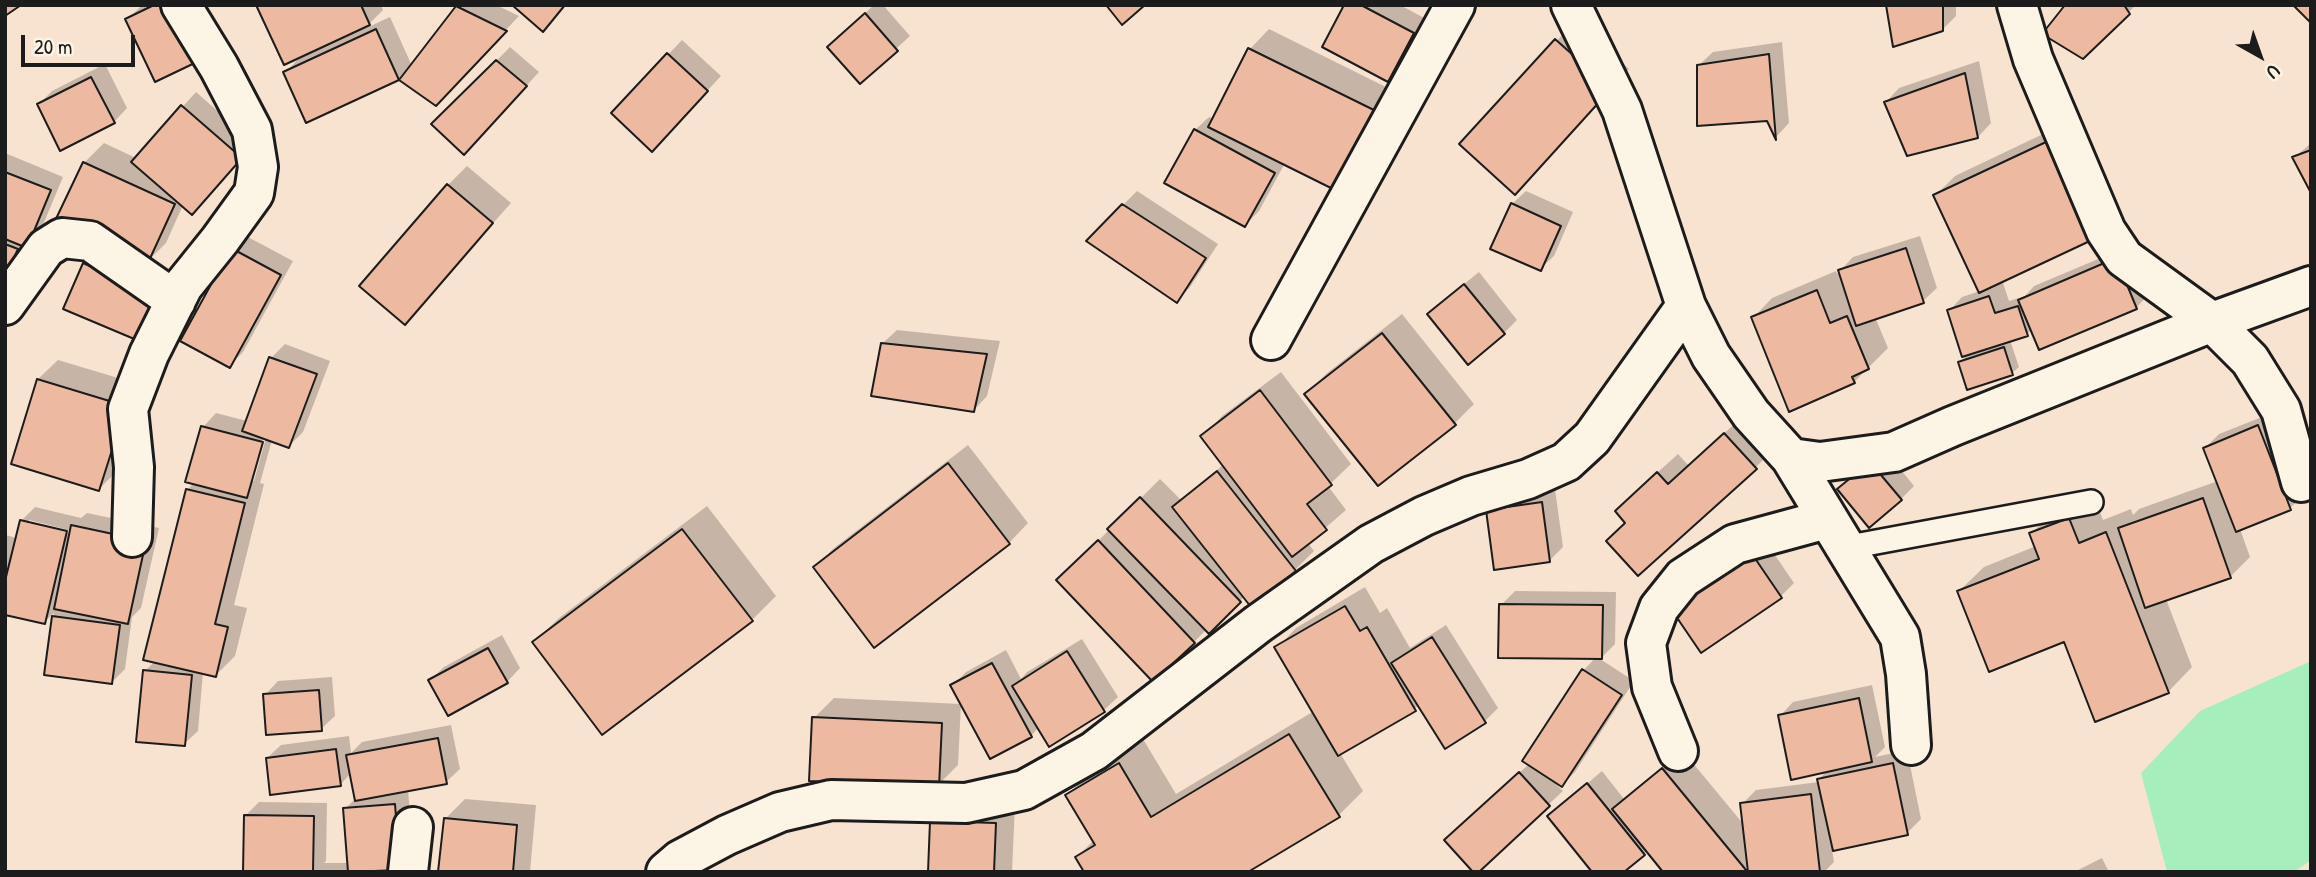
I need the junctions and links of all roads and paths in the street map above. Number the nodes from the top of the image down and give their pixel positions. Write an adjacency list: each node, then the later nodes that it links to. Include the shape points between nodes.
1 (181, 5): 6 (street, via 252,130 258,167 254,193)
2 (1455, 5): 10 (street)
3 (1571, 5): 8 (street, via 1622,110)
4 (2017, 5): 9 (street, via 2033,59 2106,231 2124,258)
5 (2311, 286): 9 (street)
6 (176, 301): 7 (street, via 90,241 62,238 46,248); 15 (street, via 128,409 134,467)
7 (5, 305)
8 (1686, 306): 11 (street, via 1718,366 1751,414); 20 (street, via 1592,438 1566,463 1471,496 1371,544 1258,624 1094,751 1024,790 966,803 831,800 780,812 727,835)
9 (2212, 322): 11 (street, via 1894,453 1820,462); 12 (street, via 2250,360 2281,410)
10 (1271, 340)
11 (1791, 458): 14 (street)
12 (2301, 482)
13 (2091, 502): 14 (lane)
14 (1835, 533): 16 (street, via 1900,637); 17 (street, via 1735,544 1683,578 1659,608 1646,643 1653,687)
15 (132, 537)
16 (1911, 745)
17 (1678, 751)
18 (413, 827): 19 (street)
19 (408, 872)
20 (666, 872)

